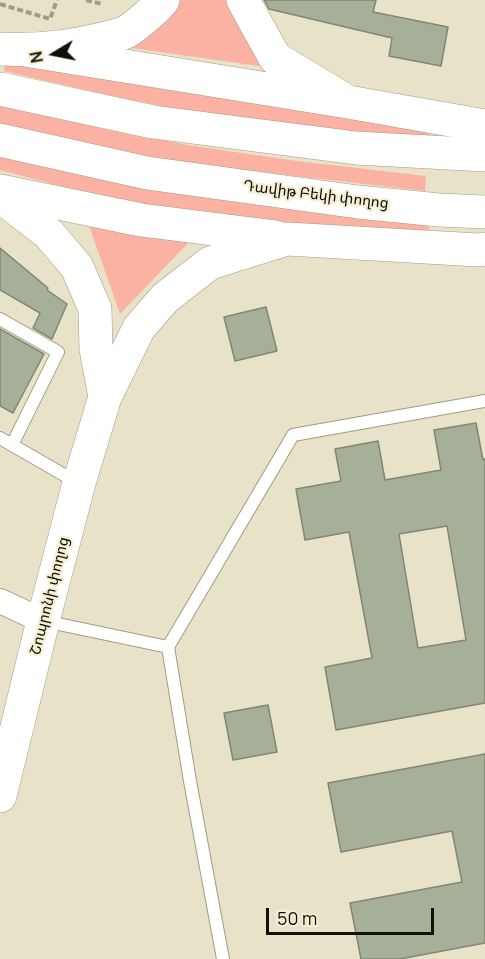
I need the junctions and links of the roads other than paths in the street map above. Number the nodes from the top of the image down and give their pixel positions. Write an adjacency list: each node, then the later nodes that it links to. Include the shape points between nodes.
1 (163, 0): 3 (main road, via 125,33 60,47)
2 (243, 0): 5 (main road, via 275,58)
3 (13, 50): 5 (main road)
4 (0, 89): 8 (main road, via 153,122 356,148)
5 (348, 102): 6 (main road)
6 (485, 126)
7 (0, 140): 11 (main road, Դավիթ Բեկի փողոց, via 147,173 358,202)
8 (485, 155)
9 (0, 191): 12 (main road, via 141,220)
10 (0, 196): 15 (main road, via 49,234 77,267 95,309 96,349)
11 (485, 212)
12 (287, 239): 13 (main road); 15 (main road, Շոպրոնի փողոց, via 210,263 165,298 139,328)
13 (485, 249)
14 (0, 320): 18 (lane, via 58,352)
15 (105, 397): 19 (main road, Շոպրոնի փողոց)
16 (485, 401): 22 (lane, via 293,435)
17 (0, 438): 18 (lane)
18 (12, 445): 19 (lane)
19 (79, 483): 21 (main road, Շոպրոնի փողոց)
20 (0, 601): 21 (street)
21 (43, 621): 22 (lane); 23 (main road, Շոպրոնի փողոց)
22 (168, 647): 25 (lane)
23 (6, 741): 24 (main road, Շոպրոնի փողոց)
24 (0, 796)
25 (223, 959)

